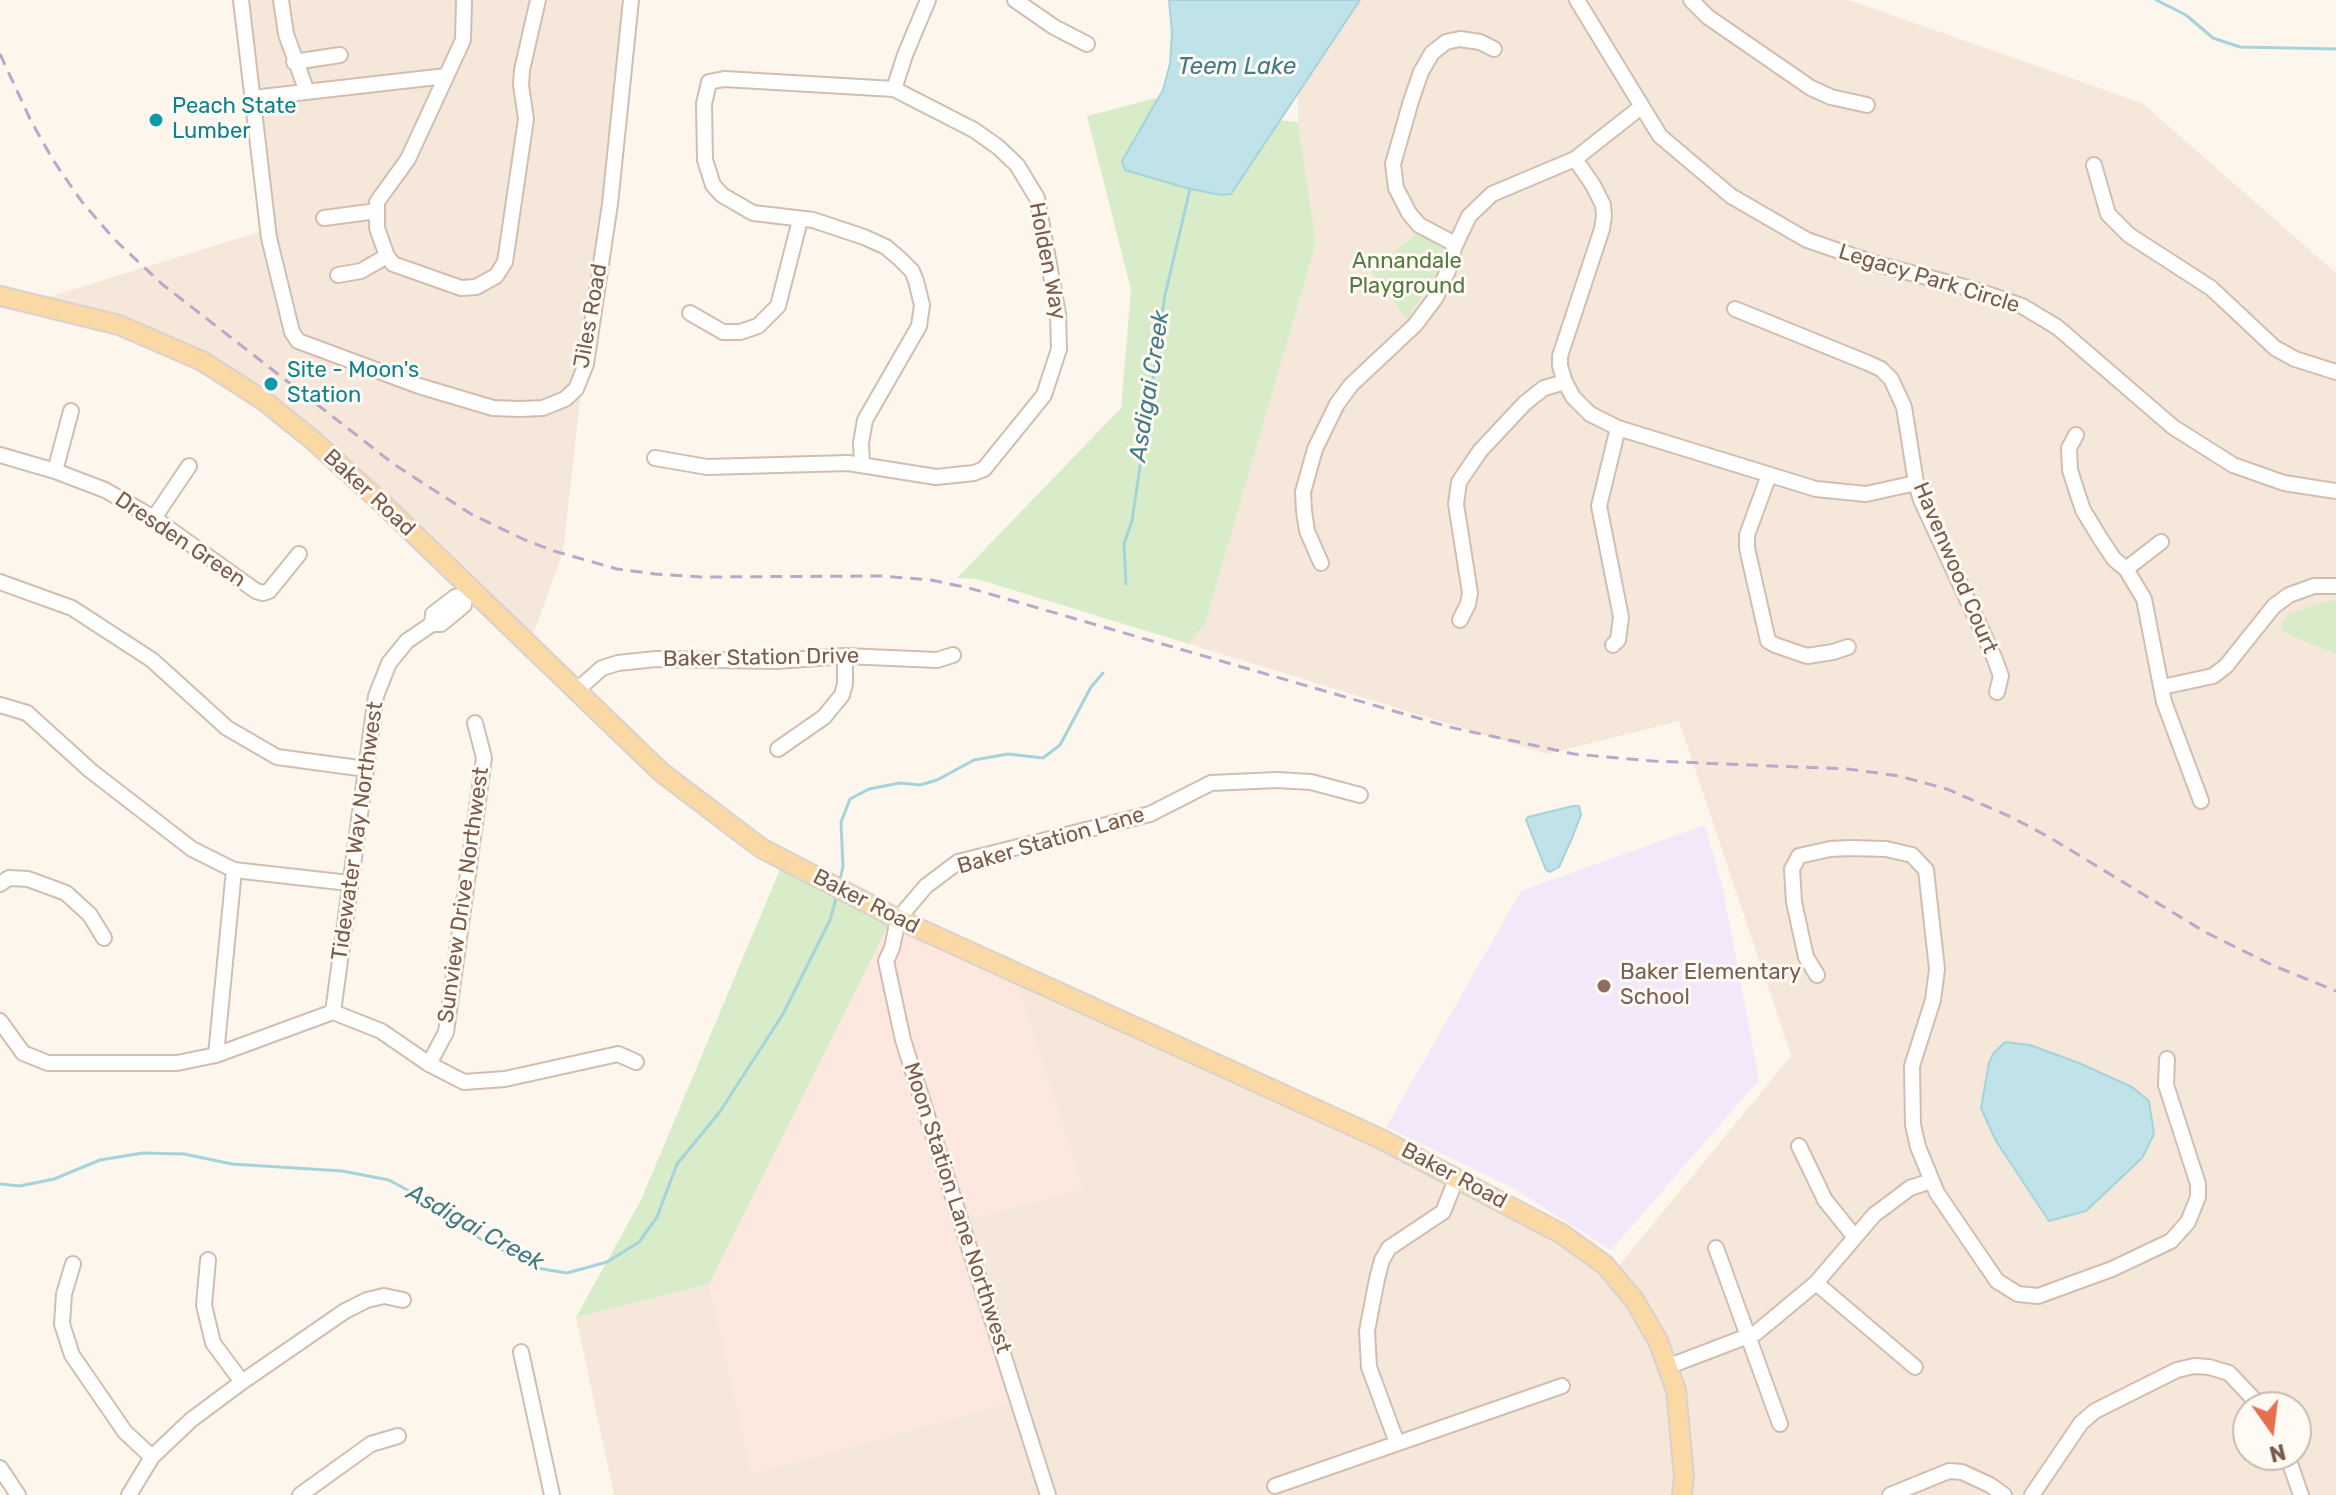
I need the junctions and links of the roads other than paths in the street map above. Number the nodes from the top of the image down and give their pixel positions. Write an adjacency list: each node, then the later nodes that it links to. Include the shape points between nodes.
1 (241, 0): 17 (street)
2 (281, 0): 13 (street)
3 (464, 0): 14 (street, via 463,40)
4 (538, 0): 26 (street, via 522,70 526,119 505,262 496,276 461,288 393,264)
5 (631, 0): 17 (street, Jiles Road, via 610,204 586,364 576,389 543,408 493,408 300,343 292,332 269,238)
6 (928, 0): 15 (street)
7 (1015, 0): 10 (street)
8 (1577, 0): 19 (street, Legacy Park Circle)
9 (1691, 0): 18 (street, via 1811,88)
10 (1087, 44)
11 (1494, 49): 25 (street, via 1460,39 1432,53 1421,72 1393,164 1396,188 1409,213 1419,225)
12 (340, 55): 13 (street)
13 (294, 62): 16 (street)
14 (446, 76): 16 (street); 22 (street, via 408,159 381,193)
15 (894, 89): 24 (street, Holden Way, via 709,82 705,160 713,185 753,213); 38 (street, Holden Way, via 974,130 998,147 1030,183 1061,335 1044,395 984,469 946,477)
16 (307, 92): 17 (street)
17 (253, 98)
18 (1867, 105)
19 (1641, 107): 20 (street); 43 (street, Legacy Park Circle, via 1660,136 1689,163 1731,196 1807,240 2022,306 2057,327 2173,427 2233,465 2284,483)
20 (1575, 159): 25 (street, via 1484,199); 32 (street, via 1593,185 1604,216 1560,356)
21 (2094, 165): 31 (street, via 2108,214 2129,235 2211,288 2275,348)
22 (377, 211): 23 (street); 26 (street)
23 (324, 218)
24 (800, 220): 30 (street, via 778,306 758,326 723,332); 38 (street, via 830,224 886,247 912,271 920,292 919,326 865,420)
25 (1455, 244): 47 (street, via 1428,309 1351,385 1315,449 1304,511)
26 (387, 256): 27 (street, via 361,271)
27 (338, 275)
28 (0, 296): 51 (main road, Baker Road, via 119,325 225,375 315,442)
29 (1735, 309): 42 (street, Havenwood Court, via 1881,369 1904,407)
30 (690, 313)
31 (2336, 372)
32 (1565, 382): 34 (street, via 1590,414); 52 (street, via 1544,388 1525,403 1459,482 1456,504 1470,593)
33 (71, 411): 40 (street)
34 (1618, 428): 41 (street); 53 (street, via 1599,506 1621,617)
35 (2076, 435): 48 (street, via 2069,448 2070,470 2083,510)
36 (0, 455): 40 (street, Dresden Green)
37 (655, 458): 38 (street, Holden Way, via 707,467)
38 (862, 464)
39 (189, 466): 44 (street)
40 (55, 471): 44 (street, Dresden Green, via 105,490)
41 (1769, 475): 42 (street, via 1844,494); 54 (street, via 1747,535 1768,641 1807,656)
42 (1916, 483): 59 (street, Havenwood Court, via 1994,657 2001,676)
43 (2336, 491)
44 (154, 518): 46 (street, Dresden Green, via 263,593)
45 (2161, 542): 48 (street)
46 (299, 554)
47 (1321, 563)
48 (2126, 569): 57 (street, via 2144,599)
49 (0, 582): 63 (street, via 72,608 152,660 227,728 277,757)
50 (2336, 586): 57 (street, via 2314,586 2289,595 2213,676)
51 (467, 593): 58 (main road, Baker Road); 63 (street, Tidewater Way Northwest, via 433,614 432,624 407,641 389,663 376,696)
52 (1460, 620)
53 (1613, 645)
54 (1848, 647)
55 (953, 655): 56 (street, Baker Station Drive, via 937,660)
56 (845, 656): 58 (street, Baker Station Drive, via 618,663 602,668); 62 (street, via 842,695 824,717)
57 (2162, 687): 65 (street)
58 (577, 690): 69 (main road, Baker Road, via 683,791 761,848)
59 (1997, 692)
60 (0, 705): 66 (street, via 27,713 91,771 192,849)
61 (475, 723): 77 (street, Sunview Drive Northwest, via 484,758 446,1032)
62 (778, 749)
63 (366, 769): 67 (street, Tidewater Way Northwest)
64 (1360, 795): 69 (street, Baker Station Lane, via 1311,782 1211,783 1150,814 958,862 926,886)
65 (2201, 801)
66 (234, 870): 67 (street); 74 (street)
67 (349, 883): 72 (street, Tidewater Way Northwest)
68 (0, 884): 70 (street, via 9,878 28,879 66,893 90,915)
69 (898, 919): 79 (main road, Baker Road); 106 (street, Moon Station Lane Northwest, via 886,961 903,1040)
70 (104, 938)
71 (1817, 975): 80 (street, via 1806,957 1794,902 1792,869 1799,856 1850,848 1912,855 1926,870 1937,969 1912,1066 1913,1125)
72 (333, 1012): 74 (street); 77 (street, via 381,1031)
73 (0, 1021): 74 (street, via 23,1053 48,1063 177,1063)
74 (216, 1055)
75 (2167, 1059): 80 (street, via 2166,1085 2196,1172 2198,1197 2181,1232 2154,1251 2038,1296 2018,1294 1997,1281)
76 (636, 1062): 77 (street, via 618,1054 505,1079 464,1082)
77 (429, 1064)
78 (1799, 1146): 81 (street, via 1825,1200)
79 (1457, 1177): 89 (main road, Baker Road, via 1562,1234 1605,1265 1635,1301); 96 (street, via 1443,1212 1389,1248 1377,1279 1367,1331 1369,1367)
80 (1931, 1181): 81 (street, via 1892,1200)
81 (1854, 1236): 85 (street)
82 (1716, 1248): 87 (street)
83 (208, 1260): 91 (street, via 204,1305 213,1343)
84 (73, 1264): 97 (street, via 62,1324 72,1355 125,1432)
85 (1816, 1283): 87 (street); 90 (street)
86 (403, 1300): 91 (street, via 384,1296 345,1311)
87 (1748, 1337): 89 (street); 94 (street)
88 (521, 1352): 105 (street)
89 (1667, 1367): 107 (main road, Baker Road, via 1681,1432)
90 (1915, 1367)
91 (242, 1382): 97 (street)
92 (1562, 1386): 96 (street)
93 (2246, 1391): 110 (street, via 2229,1373 2194,1366 2177,1370 2081,1423)
94 (1780, 1424)
95 (398, 1436): 101 (street, via 371,1444)
96 (1397, 1443): 100 (street)
97 (152, 1457): 103 (street)
98 (0, 1468): 102 (street)
99 (2293, 1471): 111 (street)
100 (1275, 1486)
101 (316, 1490): 104 (street)
102 (18, 1495)
103 (129, 1495)
104 (300, 1495)
105 (552, 1495)
106 (1048, 1495)
107 (1682, 1495)
108 (1890, 1495): 109 (street, via 1949,1471 1976,1478)
109 (2004, 1495)
110 (2032, 1495)
111 (2301, 1495)

